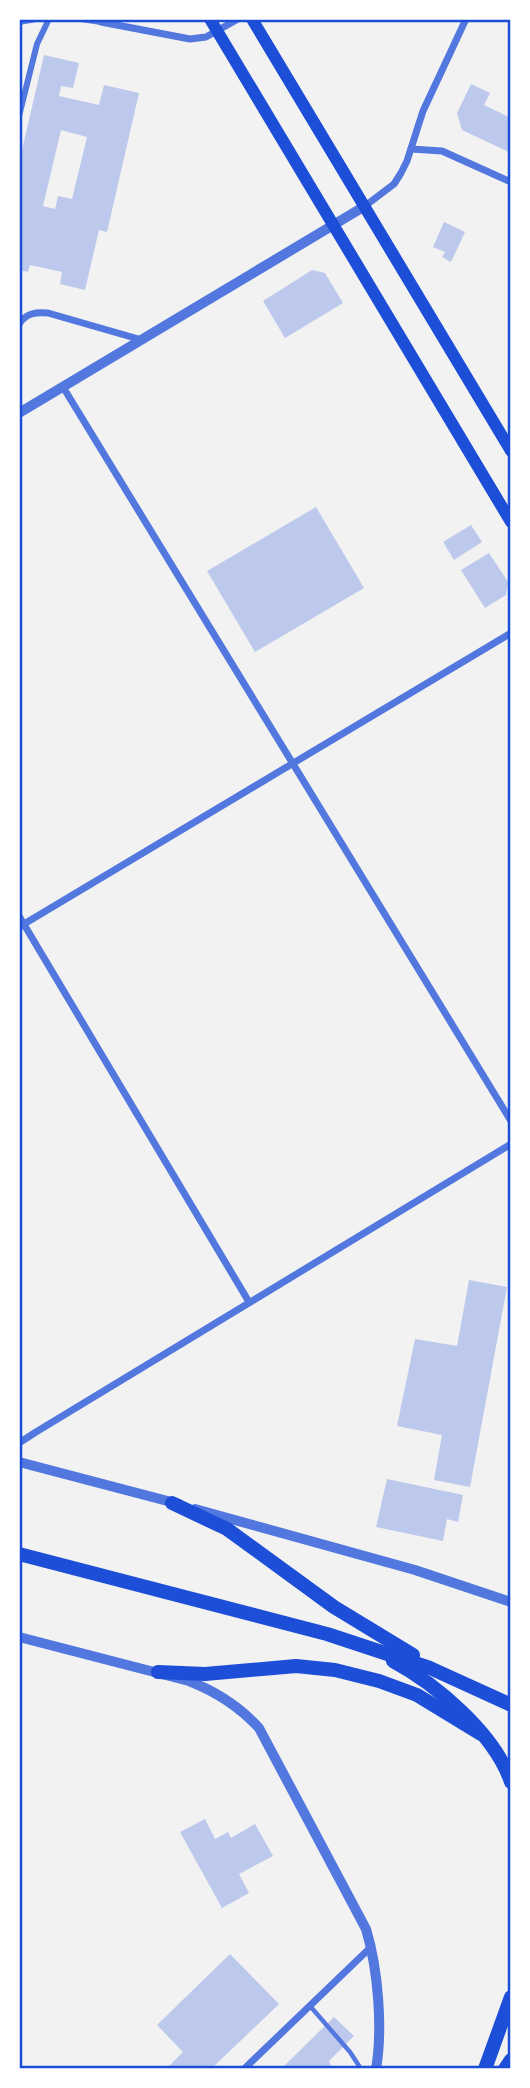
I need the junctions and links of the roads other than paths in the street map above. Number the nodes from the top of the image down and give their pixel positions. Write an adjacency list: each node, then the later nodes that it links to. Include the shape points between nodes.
1 (36, 19): 8 (street)
2 (49, 19): 11 (street, via 37,44)
3 (80, 19): 9 (street)
4 (210, 19): 10 (main road)
5 (238, 19): 10 (street)
6 (253, 19): 14 (main road)
7 (466, 19): 12 (street, via 423,111)
8 (19, 22)
9 (101, 22): 10 (street, via 190,39)
10 (217, 31): 15 (main road)
11 (19, 116)
12 (411, 149): 13 (street, via 442,151); 14 (street, via 394,184)
13 (511, 182)
14 (365, 206): 15 (street); 20 (main road)
15 (333, 225): 17 (street); 21 (main road)
16 (20, 320): 17 (street, via 48,313)
17 (142, 340): 18 (street)
18 (63, 387): 19 (street); 23 (street)
19 (19, 413)
20 (511, 451)
21 (511, 522)
22 (511, 633): 23 (street)
23 (293, 763): 25 (street); 26 (street)
24 (19, 916): 25 (street)
25 (22, 925): 28 (street)
26 (511, 1121)
27 (511, 1144): 28 (street)
28 (249, 1302): 29 (street)
29 (19, 1444)
30 (19, 1462): 31 (street)
31 (173, 1503): 33 (street, via 415,1570); 37 (main road, via 227,1529 334,1607)
32 (19, 1554): 35 (main road)
33 (511, 1602)
34 (19, 1637): 36 (street)
35 (357, 1643): 37 (main road); 39 (main road, via 419,1677)
36 (158, 1672): 39 (main road, via 205,1674 296,1666 335,1670 417,1695); 41 (street, via 209,1688 259,1728 359,1914)
37 (460, 1682): 38 (main road)
38 (511, 1705)
39 (481, 1734): 40 (main road)
40 (511, 1782)
41 (372, 1947): 43 (street); 47 (street, via 379,2031)
42 (511, 1997): 48 (main road)
43 (310, 2006): 45 (street); 46 (lane)
44 (511, 2060): 49 (main road)
45 (244, 2069)
46 (361, 2069)
47 (376, 2069)
48 (485, 2069)
49 (505, 2069)

